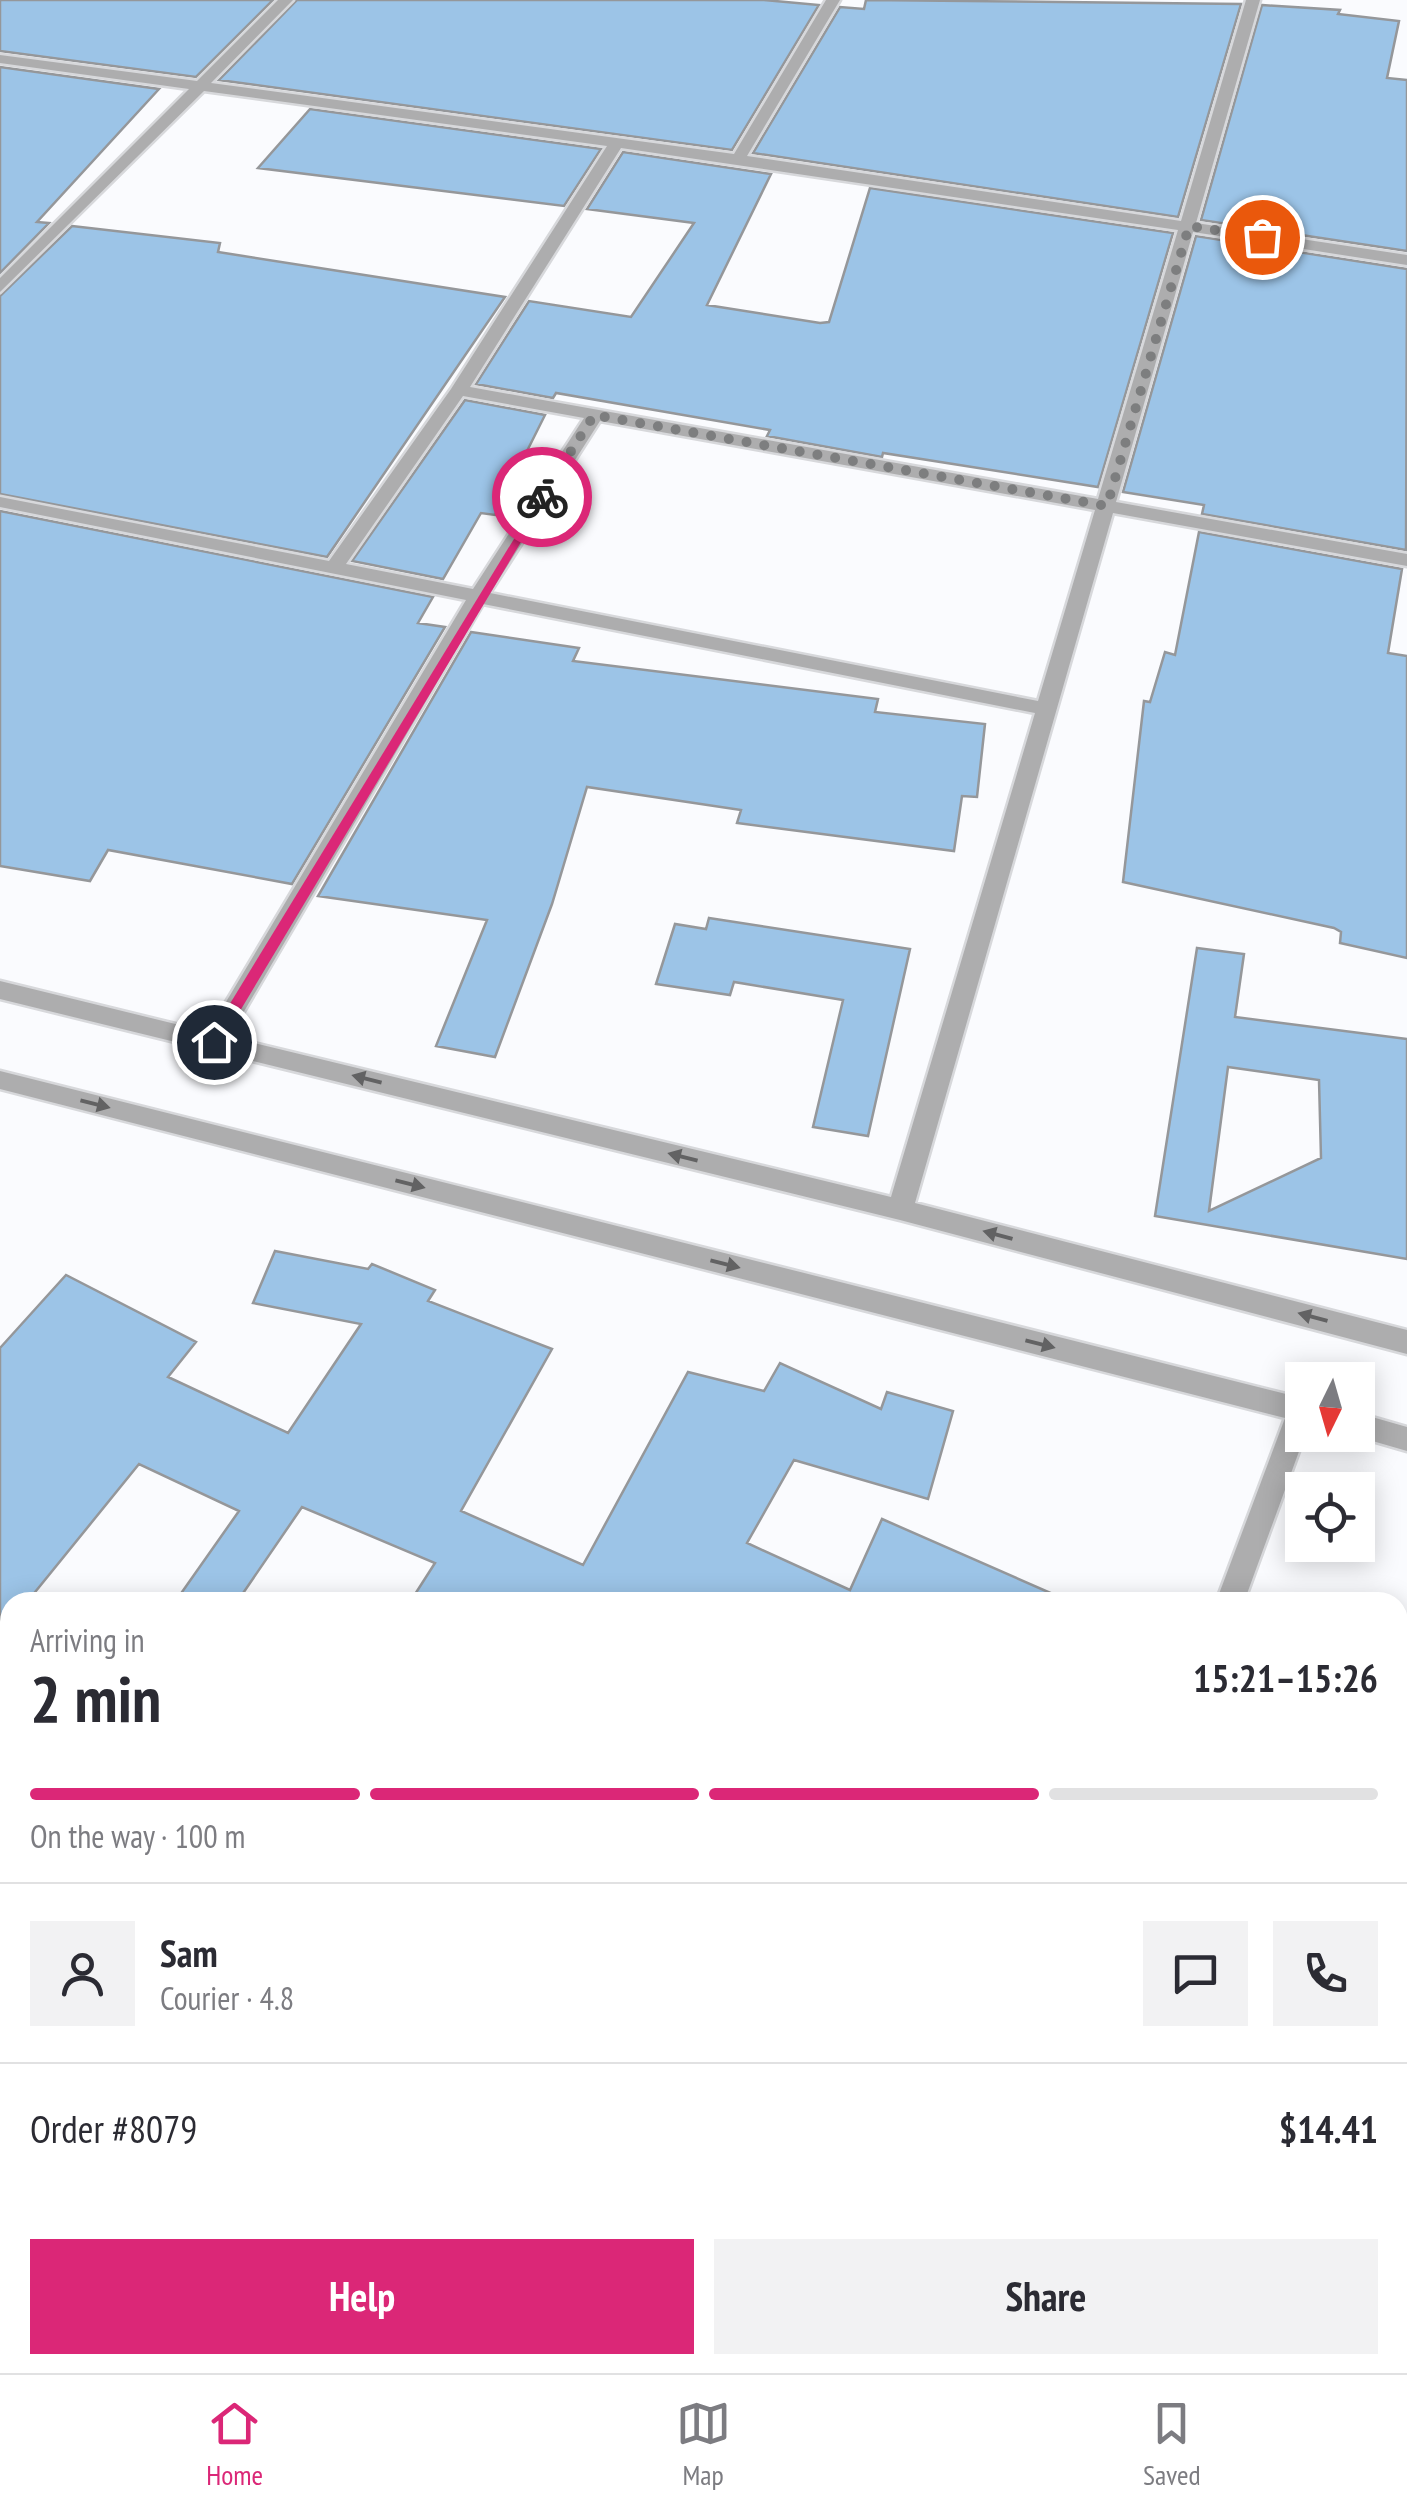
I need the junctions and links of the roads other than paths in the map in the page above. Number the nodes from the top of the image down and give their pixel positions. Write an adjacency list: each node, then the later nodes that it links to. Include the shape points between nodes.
1 (286, 0): 5 (street)
2 (833, 0): 7 (street)
3 (1253, 0): 8 (street)
4 (0, 59): 5 (street)
5 (198, 88): 6 (street); 10 (street)
6 (616, 143): 7 (street); 11 (street)
7 (738, 159): 8 (street)
8 (1189, 226): 9 (street); 14 (street)
9 (1407, 260)
10 (0, 286)
11 (459, 390): 12 (street); 16 (street)
12 (594, 415): 14 (street); 17 (street)
13 (0, 502): 16 (street)
14 (1107, 506): 15 (street); 18 (street)
15 (1407, 560)
16 (335, 566): 17 (street)
17 (480, 594): 18 (street); 20 (street)
18 (1047, 709): 22 (street)
19 (0, 990): 20 (street)
20 (214, 1042): 22 (street, one-way to 20)
21 (0, 1080): 24 (street, one-way to 24)
22 (900, 1210): 23 (street, one-way to 22)
23 (1407, 1342)
24 (1285, 1406)
25 (1375, 1430): 26 (street)
26 (1407, 1438)
27 (1286, 1452): 28 (street)
28 (1234, 1592)

